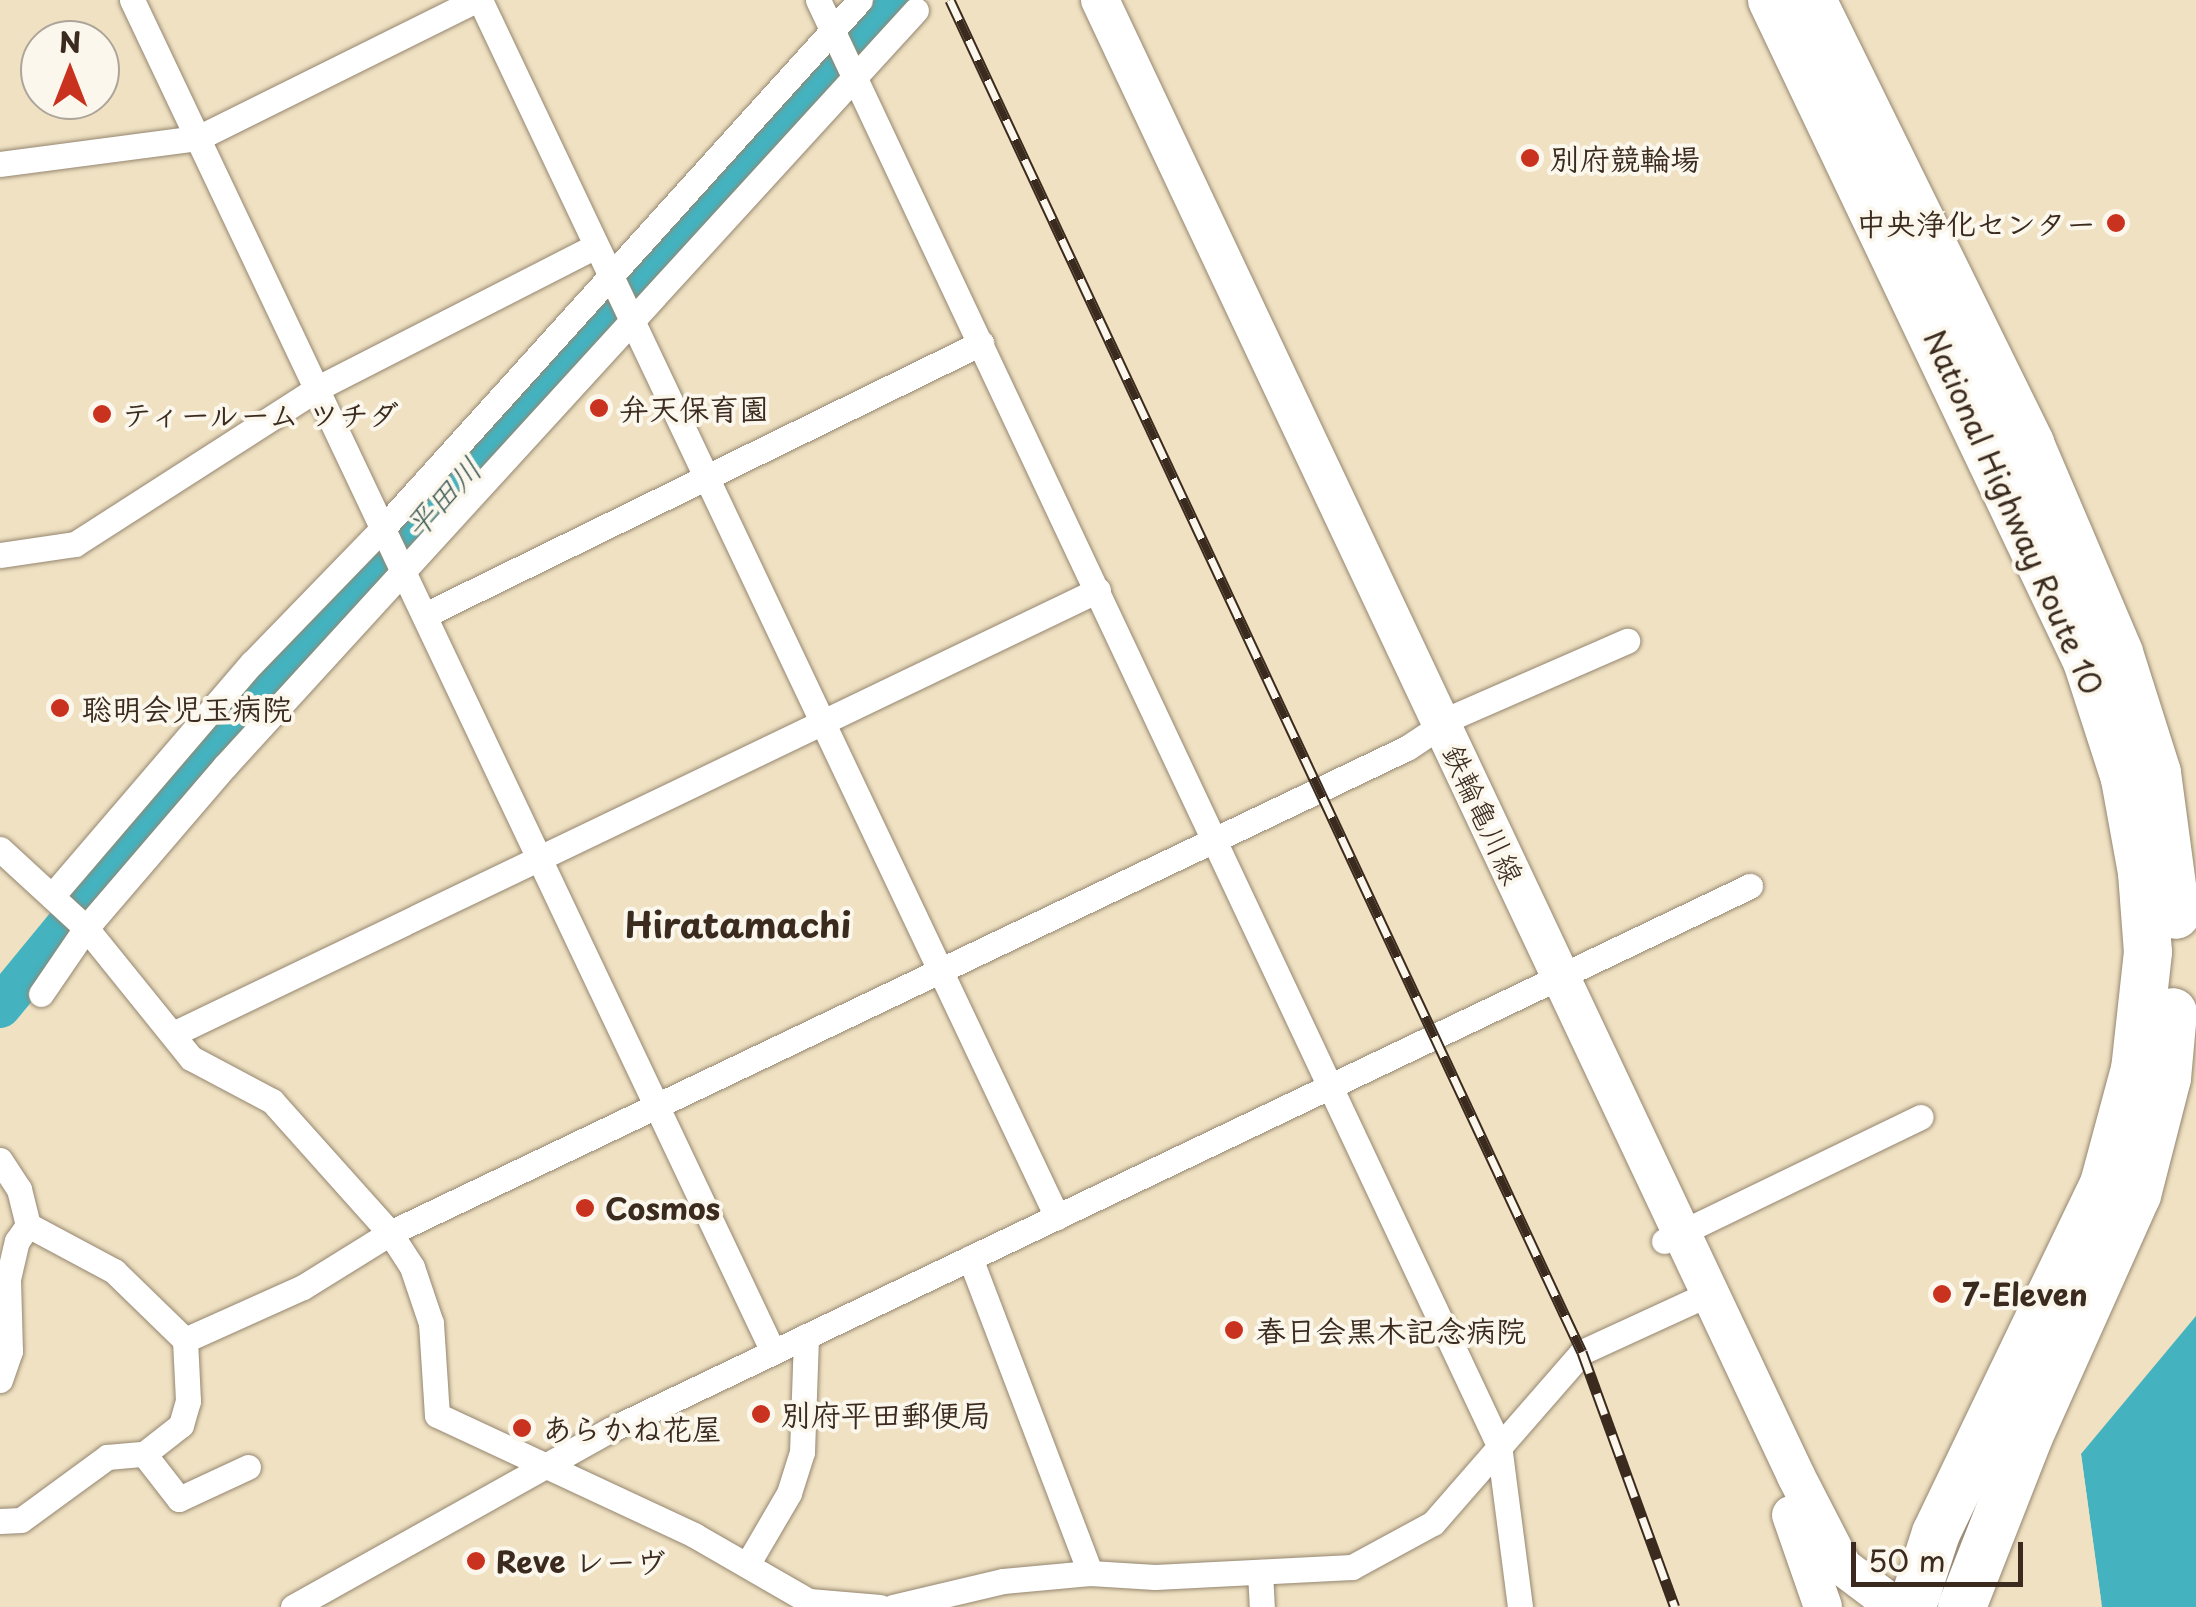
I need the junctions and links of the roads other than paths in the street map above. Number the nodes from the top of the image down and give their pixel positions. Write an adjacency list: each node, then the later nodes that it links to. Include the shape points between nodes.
1 (132, 0): 12 (street)
2 (478, 0): 12 (street); 14 (street)
3 (818, 0): 10 (street)
4 (860, 0): 10 (street)
5 (1080, 0): 27 (main road, 鉄輪亀川線)
6 (1100, 0): 27 (main road, 鉄輪亀川線)
7 (1772, 0): 69 (highway, National Highway Route 10, via 2087,661 2125,779 2143,893 2148,952 2135,1069 2104,1184 1936,1534)
8 (1812, 0): 70 (highway, National Highway Route 10, via 2030,444 2104,618 2157,774 2172,852 2178,951 2168,1078 2137,1195 2029,1436)
9 (916, 10): 11 (street)
10 (833, 30): 11 (street); 15 (street)
11 (855, 78): 16 (street); 17 (street)
12 (198, 138): 13 (street); 18 (street)
13 (0, 164)
14 (594, 247): 15 (street); 18 (street)
15 (610, 278): 16 (street); 20 (street)
16 (631, 321): 19 (street); 22 (street)
17 (981, 343): 19 (street); 23 (street)
18 (318, 388): 20 (street); 21 (street, via 75,544)
19 (702, 475): 24 (street); 26 (street)
20 (384, 527): 22 (street); 32 (street, via 252,663)
21 (0, 555)
22 (407, 574): 24 (street); 33 (street, via 225,766)
23 (1098, 590): 26 (street); 28 (street)
24 (428, 614): 30 (street)
25 (1627, 641): 27 (street)
26 (820, 724): 30 (street); 34 (street)
27 (1434, 731): 28 (street); 35 (main road, 鉄輪亀川線)
28 (1217, 836): 34 (street); 38 (street)
29 (0, 849): 32 (street)
30 (541, 858): 37 (street); 39 (street)
31 (1750, 886): 35 (street)
32 (57, 901): 33 (street)
33 (86, 928): 36 (street); 37 (street)
34 (938, 970): 39 (street); 42 (street)
35 (1552, 981): 38 (street); 45 (main road, 鉄輪亀川線)
36 (41, 994)
37 (173, 1034): 44 (street, via 191,1058 272,1102)
38 (1334, 1085): 42 (street); 52 (street)
39 (656, 1105): 44 (street); 50 (street)
40 (1921, 1117): 45 (street)
41 (0, 1160): 43 (street, via 19,1189)
42 (1057, 1216): 46 (street)
43 (28, 1225): 49 (street, via 114,1270); 51 (street, via 17,1240 8,1279 10,1351)
44 (390, 1233): 49 (street, via 302,1287); 54 (street, via 412,1267 431,1322 437,1416)
45 (1673, 1237): 47 (main road, 鉄輪亀川線)
46 (970, 1258): 48 (street); 59 (street)
47 (1701, 1296): 52 (street, via 1582,1352); 67 (main road, 鉄輪亀川線); 68 (main road, 鉄輪亀川線, via 1843,1567)
48 (806, 1336): 50 (street); 57 (street, via 802,1452)
49 (185, 1340): 53 (street, via 188,1401 181,1426)
50 (773, 1352): 54 (street)
51 (0, 1380)
52 (1499, 1445): 58 (street, via 1433,1523 1352,1567); 66 (street)
53 (144, 1454): 55 (street, via 179,1499); 56 (street, via 107,1457 22,1520)
54 (547, 1463): 57 (street); 62 (street)
55 (248, 1467)
56 (0, 1521)
57 (748, 1566): 61 (street)
58 (1260, 1572): 59 (street); 65 (street)
59 (1090, 1574): 60 (street)
60 (1004, 1594): 64 (street)
61 (807, 1604): 63 (street)
62 (293, 1607)
63 (880, 1607)
64 (893, 1607)
65 (1262, 1607)
66 (1520, 1607)
67 (1823, 1607)
68 (1896, 1607)
69 (1912, 1607)
70 (1962, 1607)

